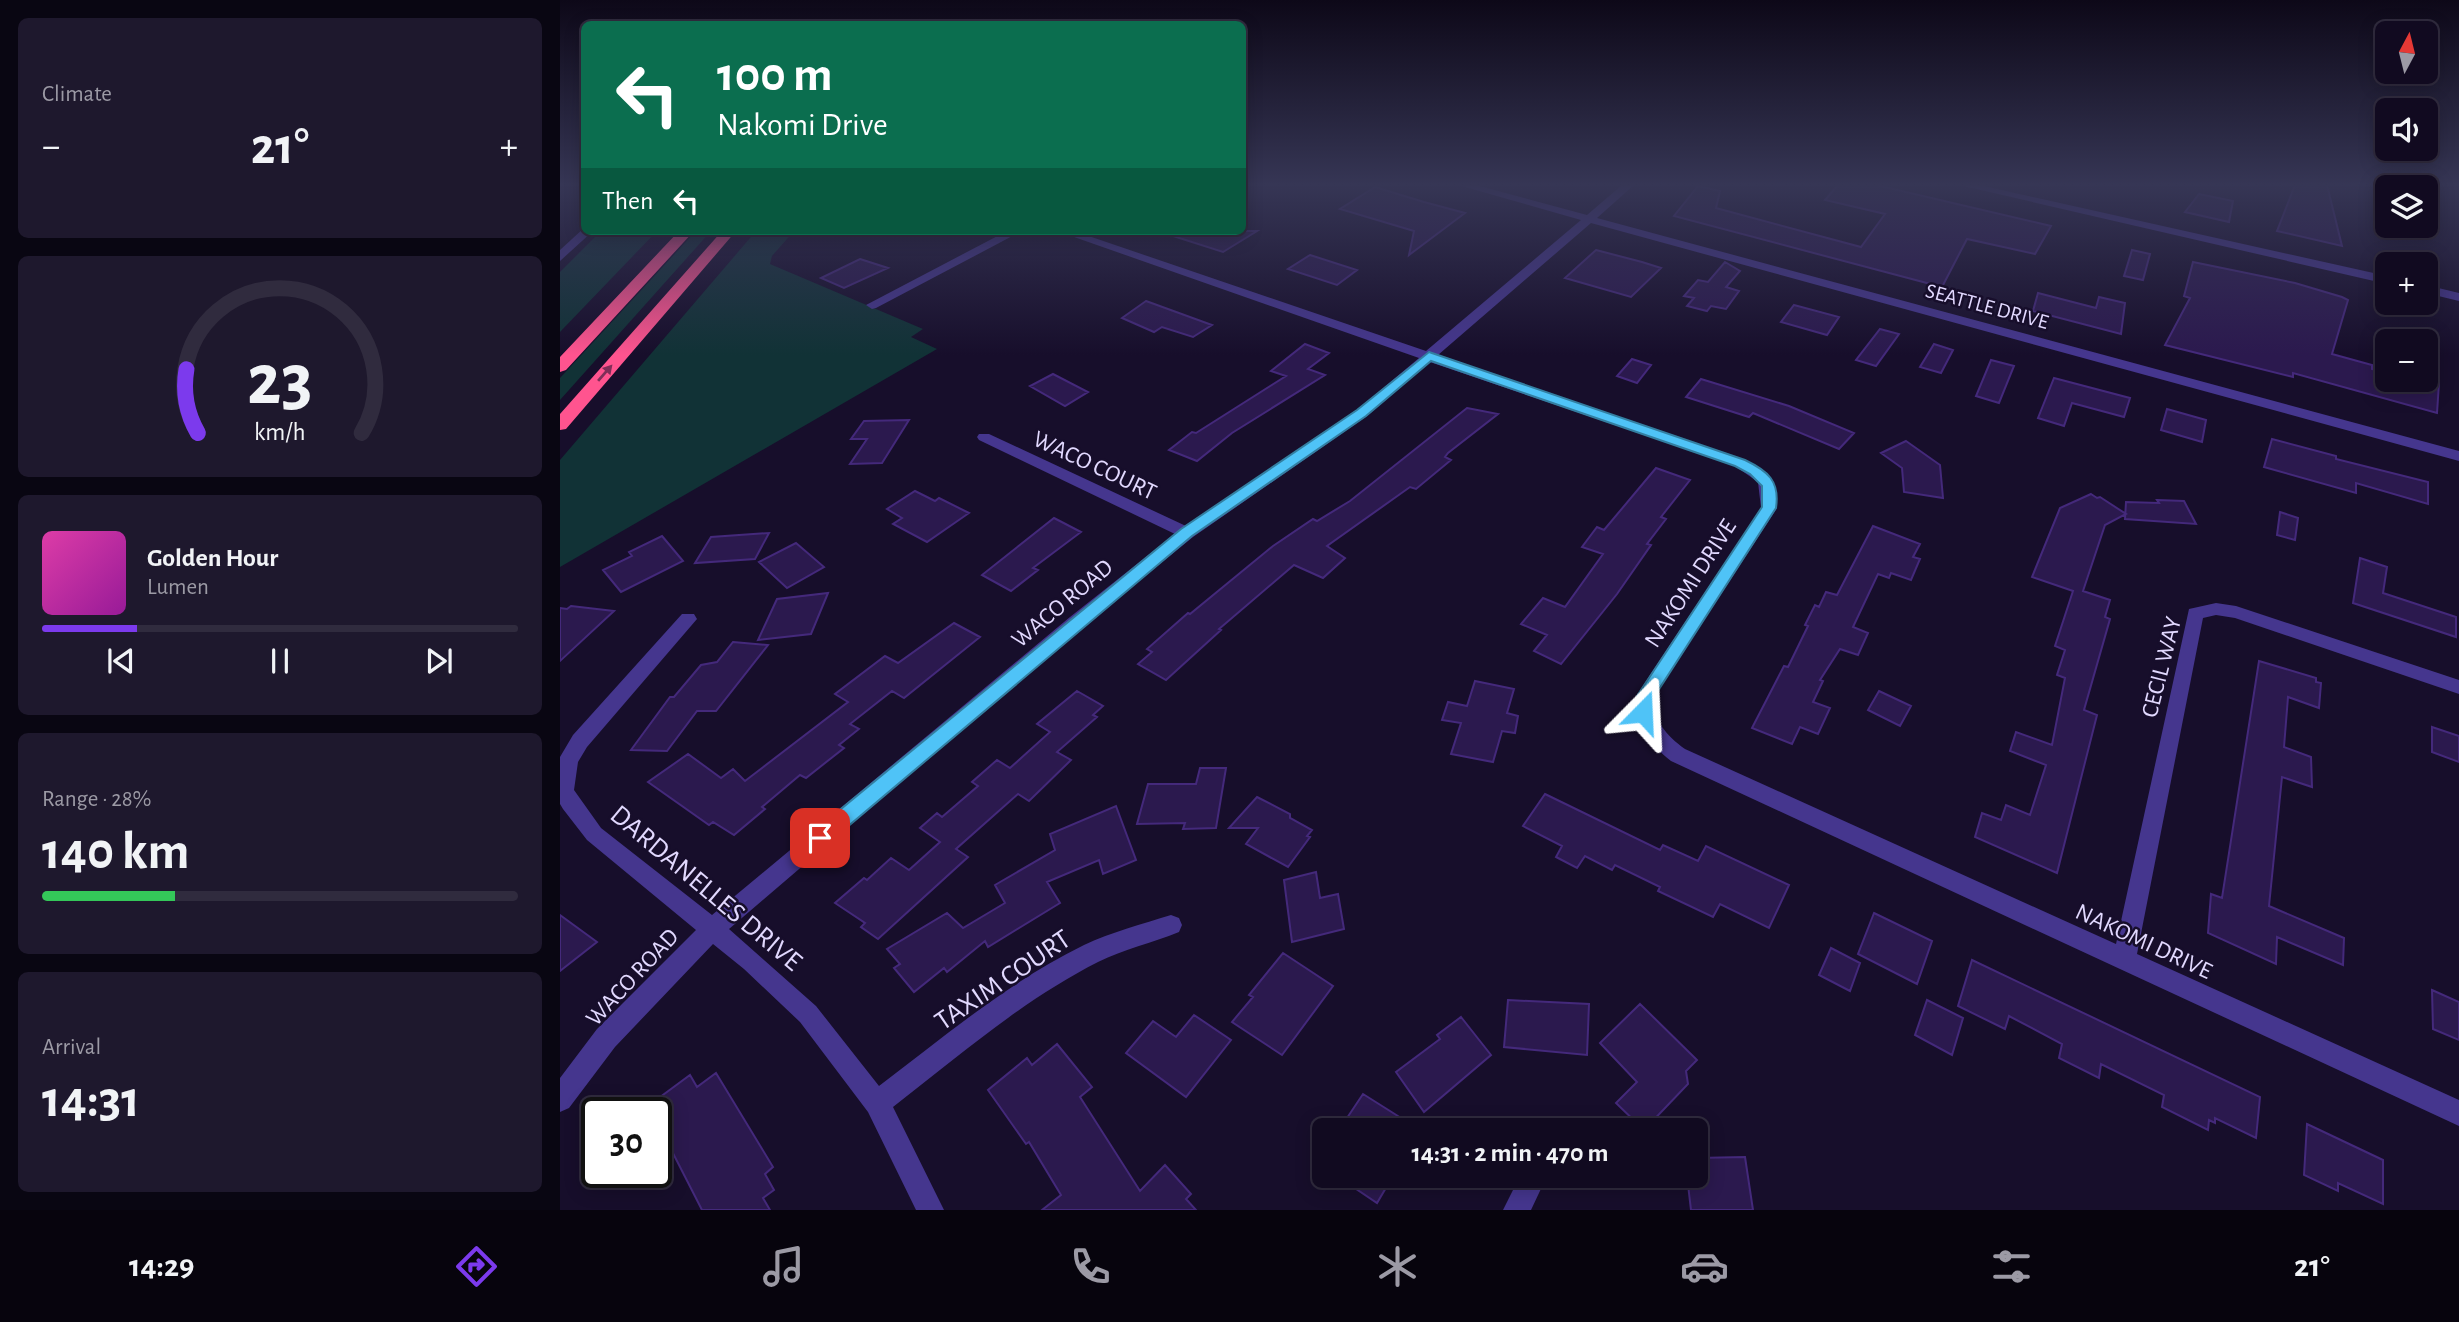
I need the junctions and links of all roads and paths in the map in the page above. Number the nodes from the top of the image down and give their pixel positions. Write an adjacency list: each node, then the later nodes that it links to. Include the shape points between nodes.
1 (576, 241): 9 (street)
2 (677, 241): 15 (highway)
3 (720, 241): 16 (highway, one-way to 3)
4 (996, 241): 13 (street)
5 (1094, 241): 14 (street, NAKOMI DRIVE)
6 (1564, 241): 14 (street, WACO ROAD)
7 (1668, 241): 18 (street, SEATTLE DRIVE)
8 (2215, 241): 10 (street)
9 (560, 257)
10 (2375, 277)
11 (2438, 292): 12 (street)
12 (2459, 297)
13 (872, 305)
14 (1429, 356): 19 (street, WACO ROAD, via 1362,413); 24 (street, NAKOMI DRIVE, via 1740,463 1768,485 1769,508 1646,696 1643,712 1662,743 1678,755)
15 (560, 367)
16 (560, 425)
17 (984, 437): 19 (street, WACO COURT)
18 (2459, 456)
19 (1187, 533): 23 (street, WACO ROAD)
20 (688, 619): 23 (street, DARDANELLES DRIVE, via 580,741 568,761 564,790 594,834)
21 (2459, 687): 24 (street, CECIL WAY, via 2236,612 2216,609 2195,614)
22 (1171, 925): 26 (street, TAXIM COURT, via 1118,942 1062,970)
23 (713, 928): 25 (street, WACO ROAD, via 606,1038); 26 (street, DARDANELLES DRIVE, via 808,1014)
24 (2124, 959): 27 (street, NAKOMI DRIVE)
25 (560, 1099)
26 (877, 1103): 29 (street, DARDANELLES DRIVE)
27 (2459, 1113)
28 (1528, 1188): 30 (street)
29 (930, 1210)
30 (1517, 1210)

